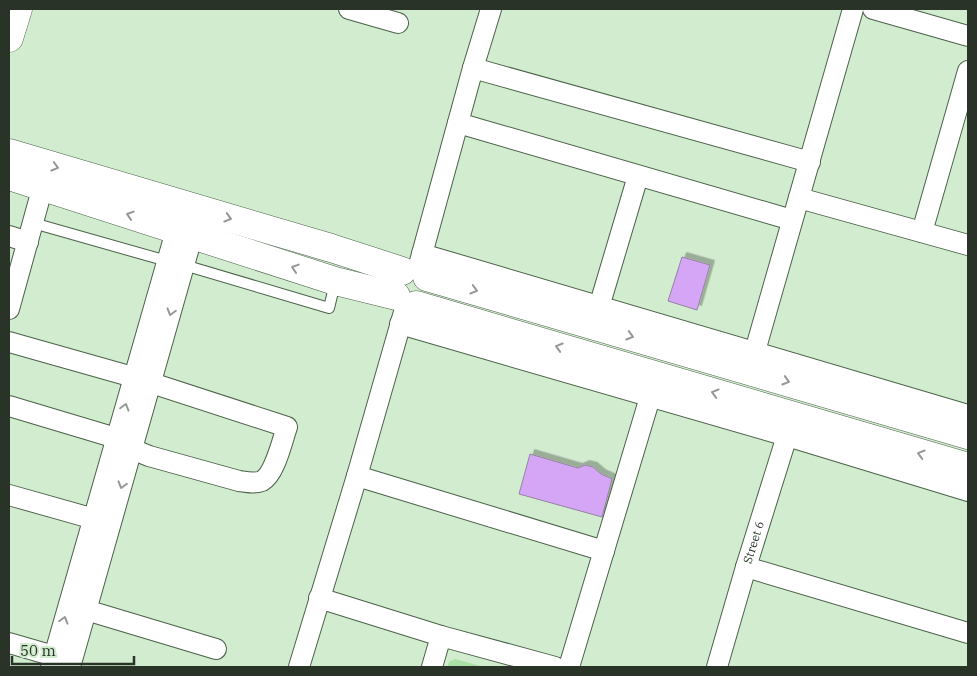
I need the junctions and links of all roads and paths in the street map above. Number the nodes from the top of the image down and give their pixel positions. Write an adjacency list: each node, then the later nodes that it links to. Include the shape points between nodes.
1 (18, 9): 8 (street)
2 (349, 9): 6 (street)
3 (491, 9): 9 (street)
4 (853, 9): 13 (street)
5 (873, 9): 7 (street)
6 (398, 23)
7 (968, 36)
8 (9, 38)
9 (473, 68): 11 (street); 13 (street)
10 (968, 71): 19 (street)
11 (458, 123): 14 (street); 24 (street)
12 (11, 156): 15 (street); 17 (street, one-way to 17)
13 (810, 162): 16 (street)
14 (638, 176): 18 (street); 27 (street)
15 (43, 186): 17 (street, one-way to 15); 20 (street)
16 (799, 198): 18 (street); 19 (street)
17 (188, 220): 22 (street, one-way to 22); 23 (street); 25 (street, one-way to 17)
18 (792, 220): 30 (street)
19 (922, 232): 21 (street)
20 (23, 234): 23 (lane); 28 (street)
21 (968, 245)
22 (331, 248): 24 (street); 25 (street)
23 (176, 263): 25 (lane, via 329,308); 31 (street)
24 (417, 268): 26 (street, via 430,283 430,290 422,302); 27 (street); 30 (street, one-way to 30)
25 (329, 279): 26 (street)
26 (404, 307): 32 (street); 40 (street)
27 (599, 307): 30 (street)
28 (9, 309)
29 (9, 342): 31 (street)
30 (753, 361): 33 (street); 35 (street); 37 (street, one-way to 37)
31 (142, 380): 38 (street); 38 (street, via 287,428 272,471 254,483 149,456)
32 (654, 386): 33 (street, one-way to 32); 36 (street); 45 (street)
33 (741, 401): 36 (street)
34 (9, 406): 38 (street)
35 (968, 415)
36 (789, 426): 39 (street, one-way to 36); 41 (street); 46 (street, Street 6)
37 (968, 435)
38 (124, 443): 44 (street)
39 (968, 467)
40 (357, 476): 45 (street); 47 (street)
41 (968, 490)
42 (9, 495): 44 (street)
43 (9, 509): 44 (street)
44 (100, 528): 48 (street); 53 (street, one-way to 44)
45 (604, 551): 57 (street)
46 (746, 568): 49 (street); 58 (street, Street 6)
47 (319, 598): 50 (street); 54 (street)
48 (86, 610): 52 (street); 53 (street)
49 (968, 633)
50 (441, 636): 55 (street); 56 (street)
51 (9, 643): 53 (street)
52 (216, 649)
53 (58, 664)
54 (299, 667)
55 (432, 667)
56 (555, 667)
57 (569, 667)
58 (717, 667)

